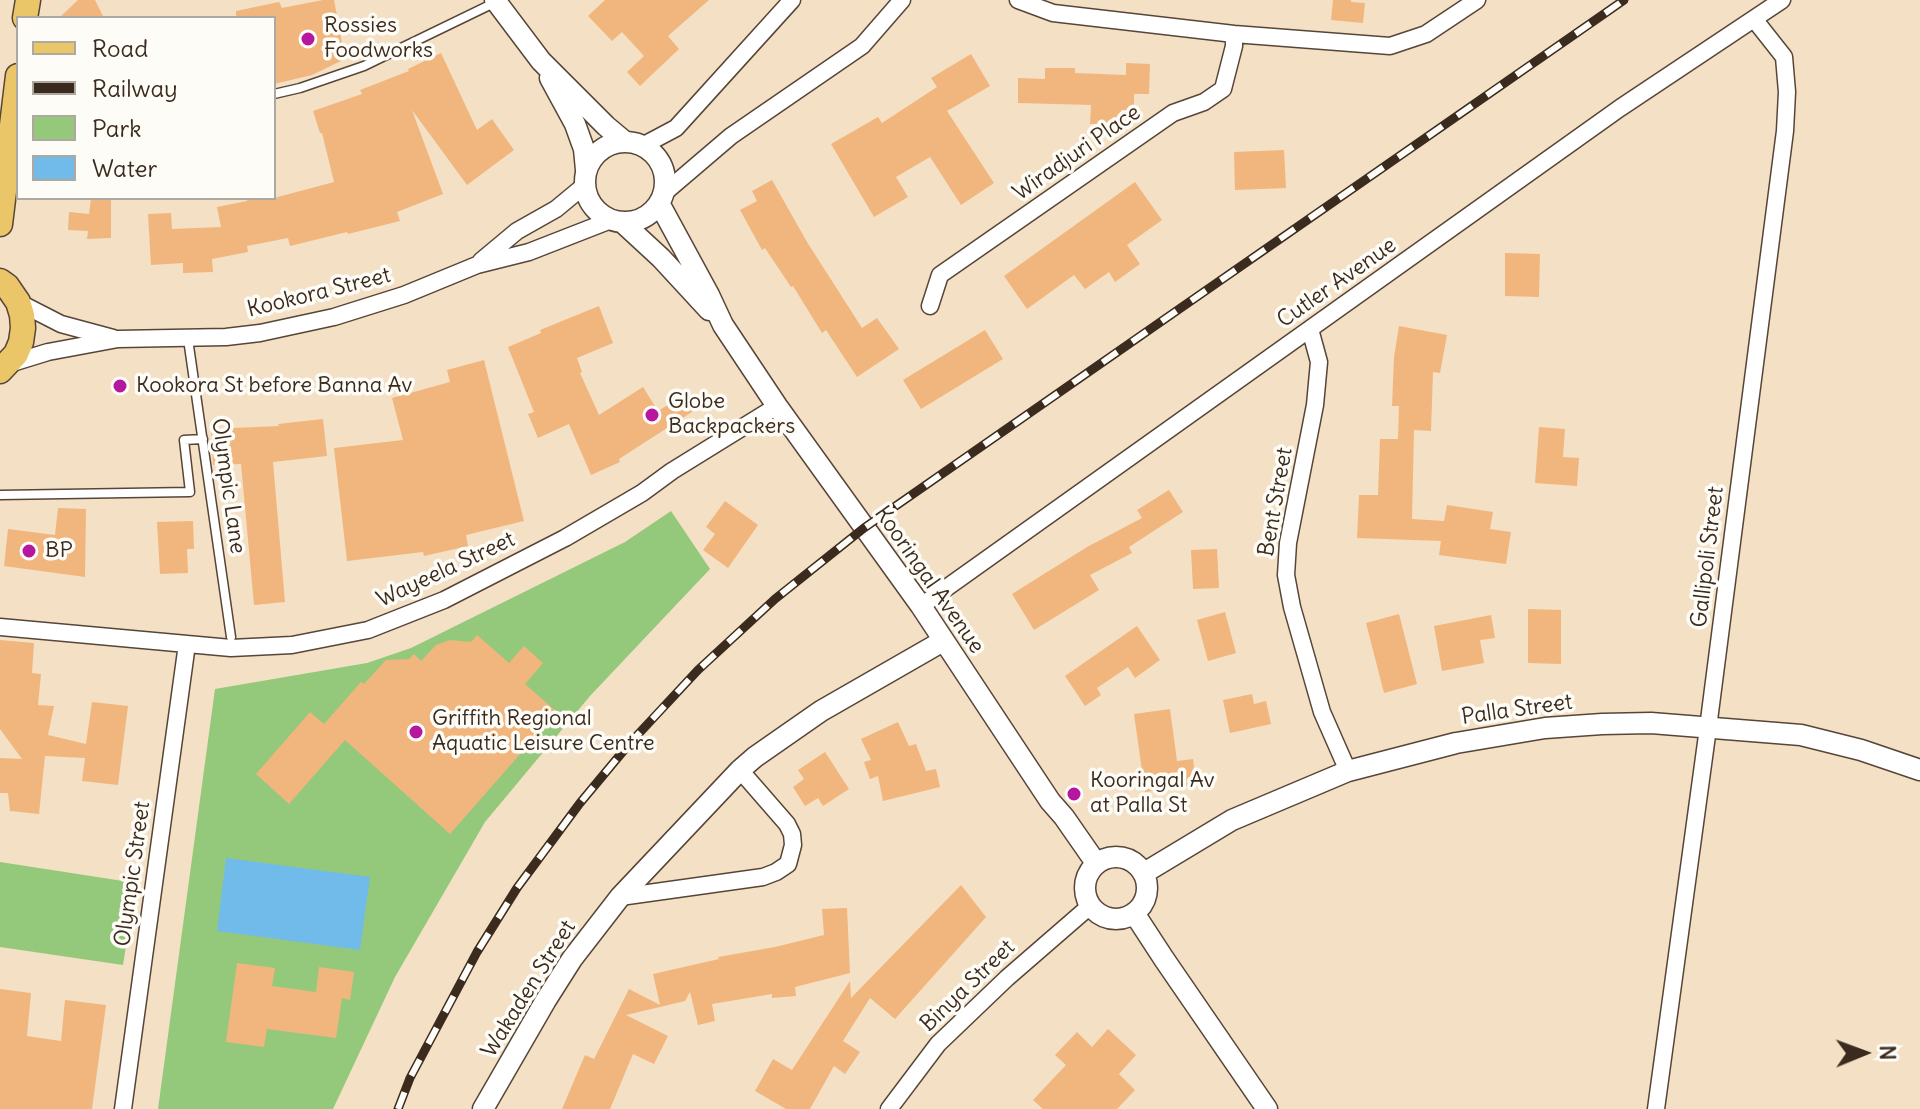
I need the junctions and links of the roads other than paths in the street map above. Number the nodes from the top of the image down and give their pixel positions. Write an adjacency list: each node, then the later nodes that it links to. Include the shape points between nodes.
1 (496, 0): 9 (street); 11 (lane, via 364,66)
2 (792, 0): 13 (street, via 676,128)
3 (902, 0): 15 (street, via 862,46 731,136)
4 (1018, 0): 8 (street, via 1053,13)
5 (1477, 0): 8 (street, via 1426,34 1390,46)
6 (1782, 0): 7 (street, Cutler Avenue)
7 (1754, 19): 23 (street, Cutler Avenue); 35 (street, Gallipoli Street, via 1784,57 1786,118)
8 (1234, 34): 21 (street, Wiradjuri Place, via 1223,89 1173,113 940,275)
9 (541, 61): 13 (street, via 606,126); 14 (street, via 575,124 584,149)
10 (16, 86): 12 (main road)
11 (276, 94)
12 (10, 114): 17 (main road)
13 (634, 143): 14 (street, via 601,149); 15 (street, via 655,154 663,166)
14 (585, 177): 16 (street, via 593,206); 19 (street, Kookora Street, via 556,209 517,231)
15 (661, 199): 16 (street, via 637,221); 22 (street, Kooringal Avenue)
16 (616, 221): 19 (street, Kookora Street); 22 (street, Kooringal Avenue, via 661,258)
17 (0, 224)
18 (0, 261): 20 (main road)
19 (477, 265): 25 (street, Kookora Street, via 334,317 260,333)
20 (8, 290): 24 (street, Kookora Street, via 49,320); 26 (main road, via 23,328 16,354)
21 (930, 306)
22 (723, 325): 27 (street, Kooringal Avenue)
23 (1310, 329): 30 (street, Cutler Avenue); 38 (street, Bent Street, via 1319,362 1315,405 1286,575 1322,712)
24 (118, 339): 25 (street, Kookora Street); 26 (street, Kookora Street, via 48,352)
25 (188, 339): 28 (lane, Olympic Lane)
26 (2, 370)
27 (777, 406): 30 (street, Kooringal Avenue); 34 (street, Wayeela Street, via 565,538 432,605 368,630 292,645)
28 (203, 439): 29 (lane, via 184,440 190,492); 32 (lane, Olympic Lane)
29 (0, 495)
30 (921, 606): 33 (street, Kooringal Avenue)
31 (0, 627): 34 (street, Wayeela Street)
32 (231, 637)
33 (943, 641): 36 (street, Wakaden Street, via 821,711); 39 (street, Kooringal Avenue)
34 (187, 644): 44 (street, Olympic Street)
35 (1708, 728): 37 (street, Palla Street, via 1801,735); 38 (street, Palla Street, via 1651,723 1545,728 1456,743); 48 (street, Gallipoli Street)
36 (740, 770): 41 (street, Wakaden Street); 41 (street, via 787,824 793,845 788,864 763,877)
37 (1920, 770)
38 (1348, 771): 40 (street, Palla Street, via 1232,820)
39 (1096, 863): 40 (street, via 1122,856); 42 (street, via 1085,880)
40 (1144, 873): 43 (street, via 1145,900)
41 (620, 897): 45 (street, Wakaden Street, via 565,970)
42 (1090, 906): 43 (street, via 1115,920); 46 (street, Binya Street, via 938,1044)
43 (1134, 913): 47 (street)
44 (123, 1109)
45 (483, 1109)
46 (889, 1109)
47 (1267, 1109)
48 (1656, 1109)

